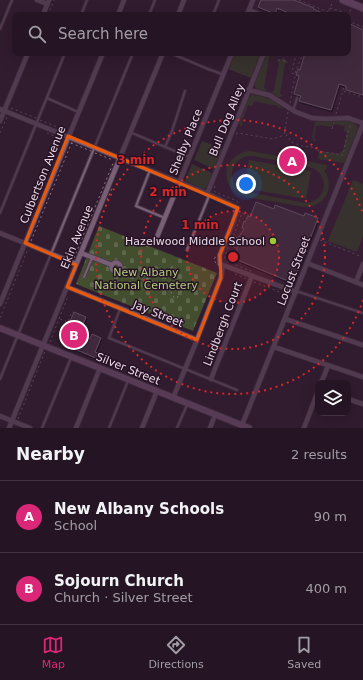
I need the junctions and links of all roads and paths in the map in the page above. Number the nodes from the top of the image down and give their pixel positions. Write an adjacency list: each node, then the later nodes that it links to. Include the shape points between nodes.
1 (12, 0): 34 (lane)
2 (37, 0): 13 (street)
3 (54, 0): 21 (path)
4 (87, 0): 22 (lane)
5 (124, 0): 23 (street)
6 (155, 0): 24 (lane)
7 (184, 0): 25 (street)
8 (219, 0): 26 (lane)
9 (253, 0): 27 (street)
10 (299, 0): 29 (path)
11 (342, 0): 15 (main road)
12 (333, 1): 14 (path)
13 (48, 2): 20 (street)
14 (330, 8): 17 (path); 29 (path)
15 (363, 8)
16 (279, 9): 28 (path)
17 (334, 9): 19 (path); 30 (path)
18 (351, 9): 31 (path)
19 (340, 11)
20 (44, 12)
21 (49, 12)
22 (82, 12)
23 (119, 12)
24 (149, 12)
25 (179, 12)
26 (214, 12)
27 (248, 12)
28 (278, 12)
29 (328, 12)
30 (332, 12)
31 (350, 12)
32 (351, 21): 33 (path)
33 (363, 26)
34 (0, 29)
35 (27, 56): 61 (street)
36 (64, 56): 57 (lane)
37 (102, 56): 62 (street, Culbertson Avenue)
38 (132, 56): 75 (lane)
39 (162, 56): 69 (street, Ekin Avenue)
40 (177, 56): 48 (lane)
41 (231, 56): 48 (street, Shelby Place)
42 (263, 56): 53 (street, Bull Dog Alley)
43 (284, 56): 46 (path)
44 (302, 56): 49 (path)
45 (278, 60): 46 (path)
46 (283, 61): 47 (path)
47 (287, 61)
48 (223, 74): 76 (street, Shelby Place)
49 (294, 74)
50 (344, 86): 55 (path)
51 (292, 88): 52 (path)
52 (295, 88)
53 (248, 90): 60 (street, via 269,95); 81 (street, Bull Dog Alley)
54 (185, 91): 74 (lane)
55 (343, 91): 56 (path); 63 (path)
56 (363, 97)
57 (47, 98): 62 (lane); 65 (lane)
58 (297, 98): 60 (lane)
59 (10, 108): 65 (path)
60 (293, 109): 63 (street, via 312,118)
61 (2, 110): 64 (street); 65 (street)
62 (78, 112): 71 (street, Culbertson Avenue)
63 (334, 118): 66 (street, via 350,118); 67 (path)
64 (0, 121)
65 (37, 122): 68 (path); 71 (street); 84 (lane)
66 (363, 124): 90 (street, Locust Street)
67 (332, 129)
68 (66, 131)
69 (130, 132): 74 (lane); 77 (street, Ekin Avenue)
70 (284, 135): 72 (path, via 273,139 238,133)
71 (68, 136): 73 (street); 91 (street, Culbertson Avenue)
72 (234, 136)
73 (72, 141): 75 (street); 75 (path); 92 (path, via 31,242)
74 (165, 147): 76 (lane)
75 (93, 150): 77 (street); 98 (lane); 101 (path, via 114,160)
76 (190, 157): 79 (street, Shelby Place)
77 (120, 158): 78 (street); 97 (street, Ekin Avenue)
78 (150, 170): 79 (street); 87 (lane, via 136,206)
79 (179, 182): 81 (street); 87 (street, Shelby Place)
80 (216, 184): 82 (path, via 215,192 237,201)
81 (208, 194): 96 (lane); 103 (street, via 238,208 220,255)
82 (240, 205)
83 (242, 209): 85 (path)
84 (0, 213)
85 (242, 213): 86 (path); 93 (path)
86 (250, 216)
87 (165, 218): 89 (street, Shelby Place)
88 (0, 233): 91 (street)
89 (157, 237)
90 (316, 239): 99 (path); 102 (street, Locust Street)
91 (25, 243): 98 (street); 120 (street, Culbertson Avenue)
92 (33, 243)
93 (230, 245): 94 (path); 106 (path, via 226,261)
94 (236, 248)
95 (28, 249): 124 (path)
96 (187, 250)
97 (81, 253): 100 (street); 101 (street, Ekin Avenue)
98 (51, 254): 101 (street); 129 (lane)
99 (360, 256)
100 (92, 257): 105 (street, via 112,265 118,263); 107 (lane)
101 (74, 262): 113 (street, Ekin Avenue)
102 (307, 263): 111 (street); 117 (street, Locust Street)
103 (220, 264): 106 (street); 131 (street, via 221,278)
104 (363, 264): 111 (street)
105 (120, 269): 108 (path)
106 (252, 274): 117 (street); 141 (street, Lindbergh Court)
107 (84, 277)
108 (143, 278): 109 (path, via 144,281); 109 (path, via 146,276)
109 (147, 279): 115 (path)
110 (254, 282): 119 (path, via 290,296)
111 (356, 282): 112 (street)
112 (363, 285)
113 (67, 287): 121 (street, Jay Street); 133 (street, Ekin Avenue)
114 (181, 288): 115 (path, via 179,284)
115 (171, 289): 118 (path, via 172,296)
116 (70, 292): 125 (path)
117 (296, 292): 122 (lane); 126 (street, Locust Street)
118 (178, 296)
119 (289, 299)
120 (0, 304)
121 (120, 308): 131 (street, Jay Street); 138 (lane, via 109,338)
122 (363, 313)
123 (79, 314): 127 (path, via 72,312)
124 (0, 318)
125 (59, 319): 127 (path); 133 (path)
126 (285, 319): 132 (street); 134 (street, Locust Street)
127 (68, 322): 130 (path, via 63,333)
128 (0, 328): 129 (main road, Silver Street)
129 (17, 335): 133 (main road, Silver Street); 140 (lane)
130 (70, 337)
131 (197, 340): 138 (street)
132 (363, 345)
133 (46, 346): 135 (main road, Silver Street); 153 (path); 154 (street, Ekin Avenue)
134 (274, 348): 136 (street); 155 (street, Locust Street)
135 (72, 356): 137 (main road, Silver Street); 158 (lane)
136 (328, 366): 139 (street); 143 (street)
137 (100, 368): 142 (main road, Silver Street); 159 (street)
138 (185, 369): 141 (lane); 146 (street)
139 (363, 377)
140 (0, 379)
141 (211, 379): 144 (lane)
142 (128, 380): 145 (main road, Silver Street); 160 (lane)
143 (322, 380)
144 (237, 390)
145 (157, 391): 146 (main road, Silver Street); 161 (street)
146 (173, 398): 149 (main road, Silver Street)
147 (315, 399): 164 (street)
148 (351, 400): 150 (street)
149 (187, 403): 151 (main road, Silver Street); 162 (lane)
150 (363, 404)
151 (215, 415): 155 (main road, Silver Street); 163 (street)
152 (0, 416): 154 (street)
153 (18, 420)
154 (12, 421): 156 (street, Ekin Avenue); 157 (street)
155 (245, 427)
156 (9, 428)
157 (30, 428)
158 (42, 428)
159 (76, 428)
160 (109, 428)
161 (142, 428)
162 (177, 428)
163 (210, 428)
164 (304, 428)

